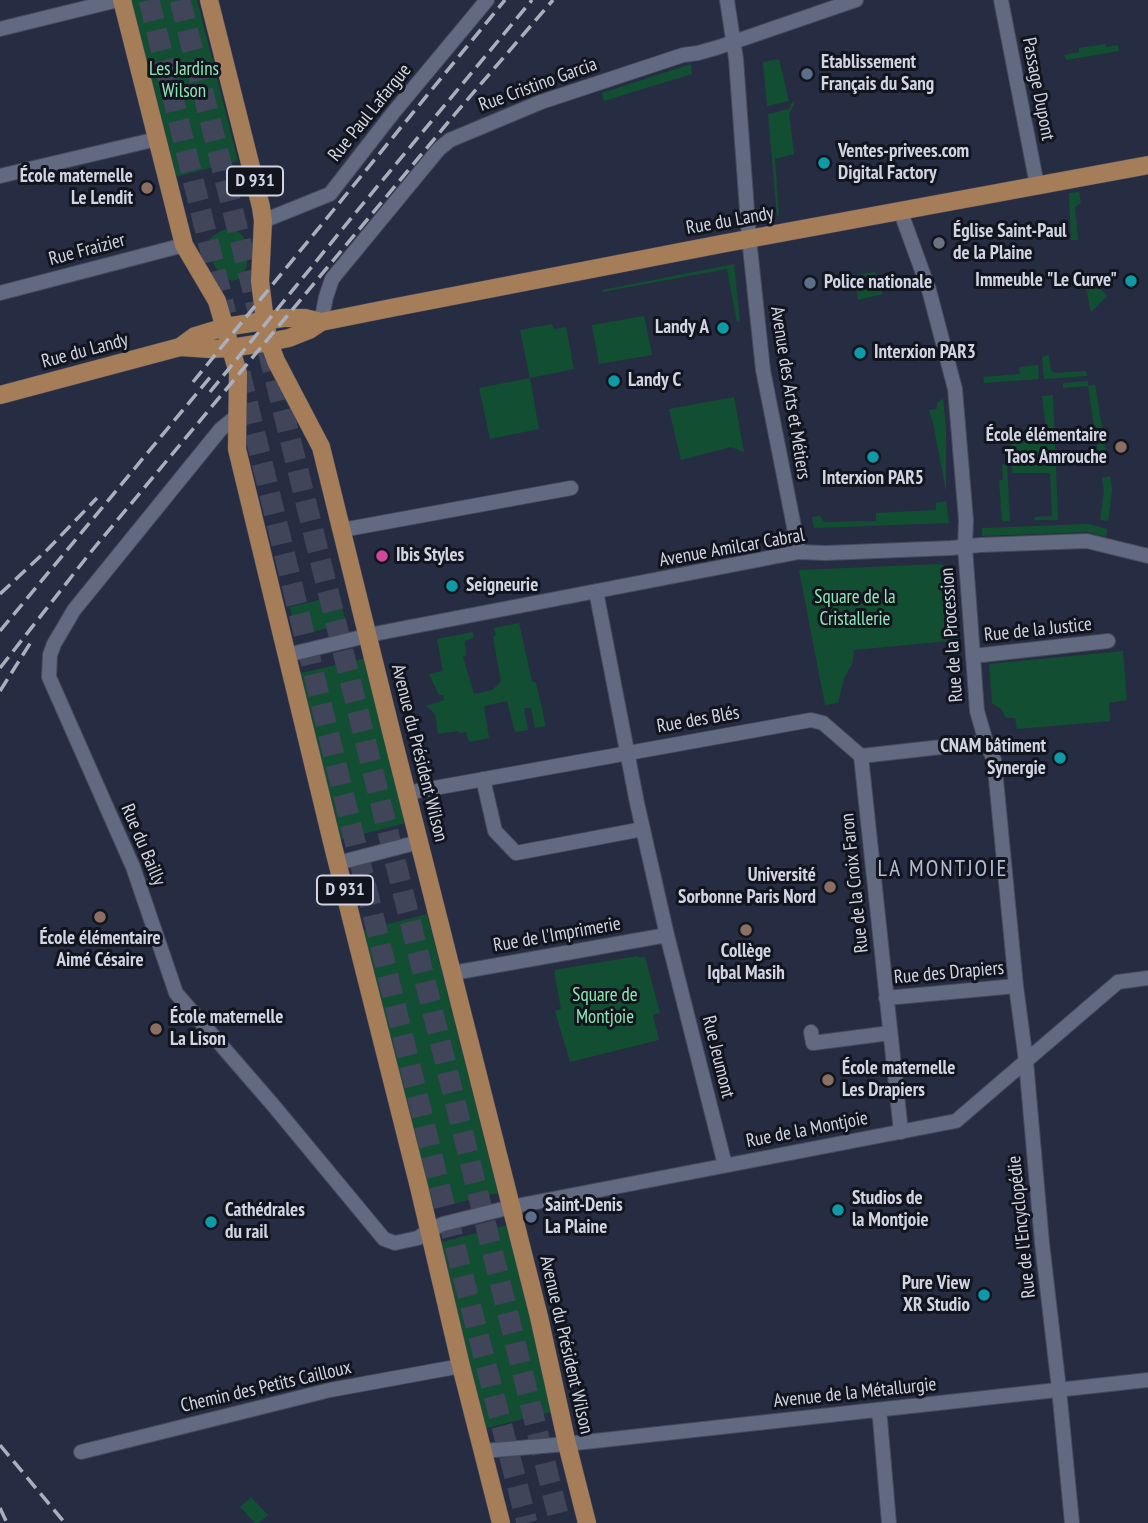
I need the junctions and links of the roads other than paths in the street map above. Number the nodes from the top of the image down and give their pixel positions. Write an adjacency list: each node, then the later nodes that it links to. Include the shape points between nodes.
1 (120, 0): 8 (street); 10 (main road, D 931)
2 (209, 0): 15 (main road, Avenue du Président Wilson / D 931)
3 (487, 0): 15 (street, Rue Paul Lafargue, via 330,194)
4 (727, 0): 9 (street, Avenue des Arts et Métiers)
5 (856, 0): 7 (street, Rue Cristino Garcia)
6 (1001, 0): 13 (street, Passage Dupont)
7 (824, 5): 9 (street, Rue Cristino Garcia)
8 (0, 29)
9 (734, 41): 16 (street, Avenue des Arts et Métiers); 20 (street, Rue Cristino Garcia, via 541,102 444,144 332,279)
10 (157, 139): 12 (street); 17 (main road, D 931)
11 (1148, 165): 13 (main road, Rue du Landy)
12 (0, 176)
13 (1037, 185): 14 (main road, Rue du Landy)
14 (902, 210): 16 (main road, Rue du Landy); 29 (street, Rue de la Procession, via 955,389)
15 (263, 221): 19 (main road, Avenue du Président Wilson / D 931, via 260,281)
16 (749, 238): 20 (main road, Rue du Landy); 30 (street, Avenue des Arts et Métiers, via 763,370)
17 (184, 245): 18 (street, Rue Fraizier); 21 (main road, D 931, via 217,301)
18 (0, 293)
19 (265, 321): 20 (main road, Rue du Landy, via 305,318); 21 (main road, Rue du Landy); 22 (main road, Avenue du Président Wilson / D 931)
20 (321, 322): 22 (main road, Rue du Landy)
21 (225, 327): 23 (main road, Rue du Landy, via 195,336); 24 (main road, D 931)
22 (269, 342): 24 (main road, Rue du Landy); 28 (main road, Avenue du Président Wilson / D 931, via 321,447)
23 (180, 347): 24 (main road, Rue du Landy); 25 (main road, Rue du Landy)
24 (231, 348): 26 (main road, D 931, via 238,373)
25 (0, 395)
26 (238, 415): 35 (main road, D 931, via 237,449); 56 (street, Rue du Bailly, via 220,430 75,610 50,654 49,677 137,876 176,993 384,1239 395,1243)
27 (571, 488): 28 (street)
28 (342, 530): 33 (main road, Avenue du Président Wilson / D 931)
29 (965, 547): 30 (street, Avenue Amilcar Cabral); 31 (street, Avenue Amilcar Cabral, via 1087,541); 36 (street, Rue de la Procession)
30 (799, 552): 32 (street, Avenue Amilcar Cabral)
31 (1148, 556)
32 (596, 591): 33 (street, Avenue Amilcar Cabral); 38 (street, Rue Jeumont)
33 (368, 635): 35 (street, Avenue Amilcar Cabral); 41 (main road, Avenue du Président Wilson / D 931)
34 (1108, 641): 36 (street, Rue de la Justice)
35 (287, 655): 44 (main road, D 931)
36 (973, 656): 37 (street, Rue de la Procession, via 977,711)
37 (986, 742): 39 (street); 48 (street, Rue de la Procession, via 996,779)
38 (628, 752): 39 (street, Rue des Blés, via 811,720 823,723); 40 (street, Rue des Blés); 42 (street, Rue Jeumont)
39 (861, 756): 49 (street, Rue de la Croix Faron)
40 (483, 779): 41 (street, Rue des Blés); 42 (street, via 495,831 516,853)
41 (407, 793): 43 (main road, Avenue du Président Wilson / D 931)
42 (643, 828): 45 (street, Rue Jeumont)
43 (419, 842): 44 (street); 46 (main road, Avenue du Président Wilson / D 931)
44 (338, 863): 56 (main road, D 931)
45 (667, 935): 46 (street, Rue de l'Imprimerie); 54 (street, Rue Jeumont)
46 (453, 973): 55 (main road, Avenue du Président Wilson / D 931)
47 (1148, 978): 52 (street, Rue de la Montjoie, via 1118,982)
48 (1016, 986): 49 (street, Rue des Drapiers); 52 (street, Rue de la Procession)
49 (887, 1002): 51 (street, Rue de la Croix Faron)
50 (811, 1032): 51 (street, via 813,1043)
51 (890, 1033): 53 (street, Rue de la Croix Faron)
52 (1021, 1065): 53 (street, Rue de la Montjoie, via 956,1121); 59 (street, Rue de l'Encyclopédie)
53 (901, 1132): 54 (street, Rue de la Montjoie)
54 (725, 1165): 55 (street, Rue de la Montjoie)
55 (511, 1207): 56 (street, Rue de la Montjoie); 61 (main road, Avenue du Président Wilson / D 931)
56 (428, 1231): 57 (main road, D 931)
57 (461, 1366): 62 (main road, D 931); 63 (street, Chemin des Petits Cailloux, via 330,1390)
58 (1148, 1380): 59 (street, Avenue de la Métallurgie)
59 (1059, 1389): 60 (street, Avenue de la Métallurgie); 67 (street, Rue de l'Encyclopédie)
60 (877, 1410): 61 (street, Avenue de la Métallurgie); 66 (street)
61 (567, 1444): 62 (street, Avenue de la Métallurgie); 65 (main road, Avenue du Président Wilson / D 931)
62 (483, 1451): 64 (main road, D 931)
63 (81, 1452)
64 (501, 1523)
65 (587, 1523)
66 (889, 1523)
67 (1072, 1523)

